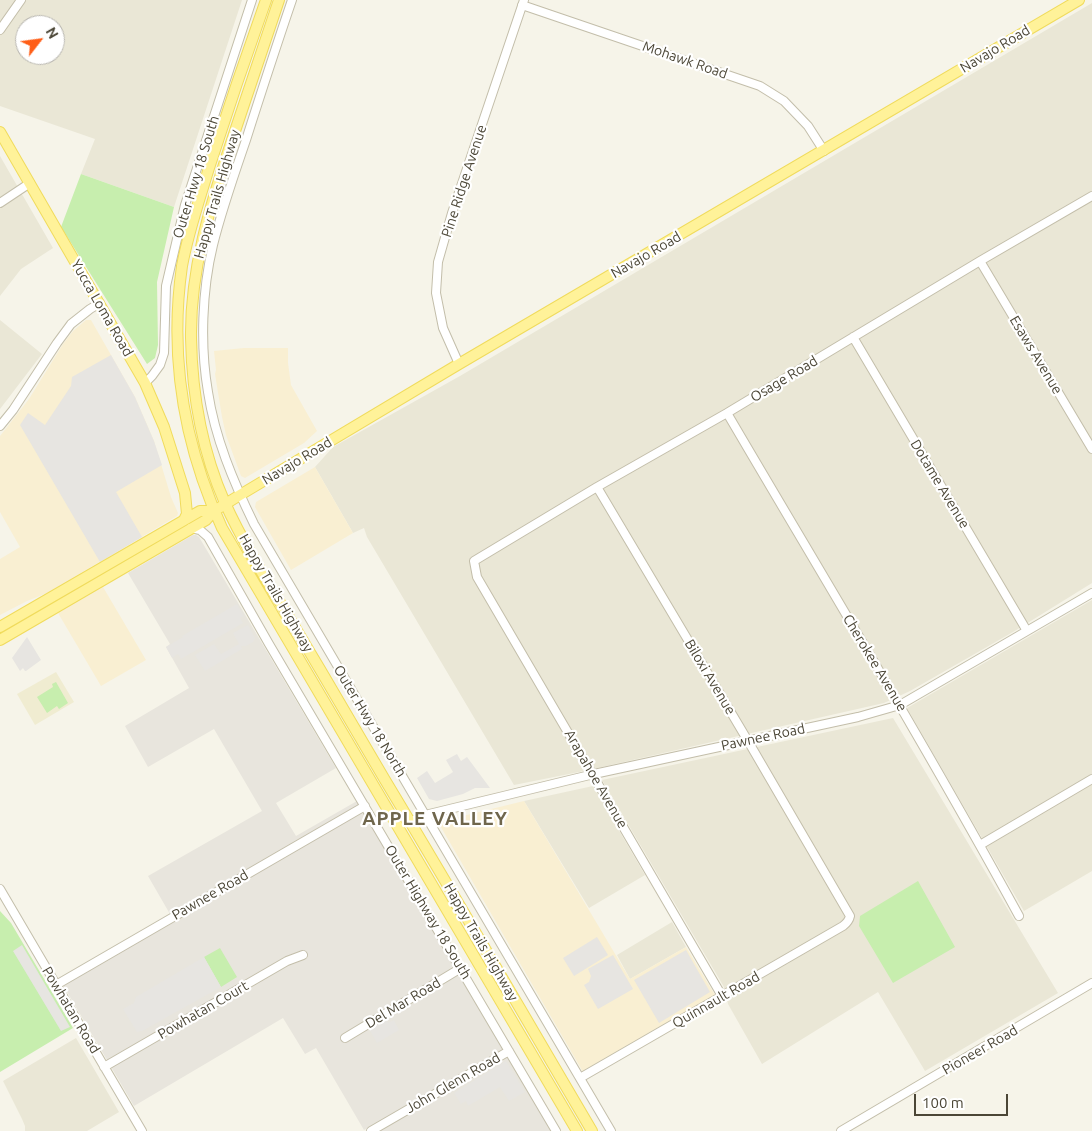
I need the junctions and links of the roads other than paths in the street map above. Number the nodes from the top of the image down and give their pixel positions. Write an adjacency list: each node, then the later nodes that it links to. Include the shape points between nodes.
1 (20, 0): 9 (street)
2 (252, 0): 19 (street, Outer Hwy 18 South, via 185,205 166,286 164,354 160,365)
3 (266, 0): 27 (main road, Happy Trails Highway, via 198,201 182,267 178,374 195,456)
4 (279, 0): 26 (main road, Happy Trails Highway, via 219,180 195,272 191,336 197,405 210,460)
5 (292, 0): 25 (street, Outer Hwy 18 North, via 223,209 213,247 204,306 208,390 217,434)
6 (1079, 0): 8 (main road, Navajo Road)
7 (523, 2): 11 (street, Mohawk Road, via 760,86 784,101 808,126); 18 (street, Pine Ridge Avenue, via 438,262 436,293 443,328)
8 (1067, 3): 11 (main road, Navajo Road)
9 (0, 30)
10 (0, 132): 12 (main road, Yucca Loma Road)
11 (824, 151): 18 (main road, Navajo Road)
12 (30, 183): 14 (street); 16 (main road, Yucca Loma Road)
13 (1092, 196): 15 (street, Osage Road)
14 (0, 203)
15 (980, 260): 17 (street, Osage Road); 22 (street, Esaws Avenue)
16 (100, 303): 19 (main road, Yucca Loma Road); 21 (street, via 71,324)
17 (853, 337): 20 (street, Osage Road); 35 (street, Dotame Avenue)
18 (459, 364): 25 (main road, Navajo Road)
19 (145, 383): 24 (main road, Yucca Loma Road, via 164,427)
20 (727, 413): 23 (street, Osage Road); 37 (street, Cherokee Avenue)
21 (0, 426)
22 (1092, 449)
23 (597, 487): 32 (street, Osage Road); 38 (street, Biloxi Avenue)
24 (185, 493): 28 (main road); 29 (main road, via 187,514)
25 (240, 495): 26 (main road, Navajo Road); 43 (street, Outer Hwy 18 North, via 271,554)
26 (226, 504): 27 (main road, Navajo Road); 44 (main road, Happy Trails Highway, via 251,553)
27 (214, 511): 28 (main road, Navajo Road); 39 (main road, Happy Trails Highway)
28 (203, 516): 29 (main road, Navajo Road); 30 (main road, Navajo Road); 31 (street)
29 (184, 520): 34 (main road, Navajo Road)
30 (191, 528): 31 (street); 36 (main road, Navajo Road)
31 (208, 537): 42 (street, Outer Highway 18 South)
32 (474, 561): 40 (street, Arapahoe Avenue, via 477,577)
33 (1092, 592): 35 (street, Pawnee Road)
34 (0, 627)
35 (1027, 631): 37 (street, Pawnee Road)
36 (0, 640)
37 (900, 705): 38 (street, Pawnee Road); 46 (street, Cherokee Avenue)
38 (748, 740): 40 (street, Pawnee Road); 50 (street, Biloxi Avenue, via 848,912)
39 (357, 758): 44 (main road, via 369,768 399,819); 45 (main road, Happy Trails Highway)
40 (594, 774): 43 (street, Pawnee Road); 55 (street, Arapahoe Avenue)
41 (1092, 779): 46 (street)
42 (365, 806): 45 (street, Outer Highway 18 South); 54 (street, Pawnee Road)
43 (426, 815): 44 (street, Pawnee Road); 59 (street, Outer Hwy 18 North)
44 (410, 822): 47 (main road, Happy Trails Highway)
45 (390, 833): 47 (main road, via 403,828 408,831 438,879); 52 (street, Outer Highway 18 South); 63 (main road, Happy Trails Highway)
46 (980, 845): 49 (street, Cherokee Avenue)
47 (447, 886): 64 (main road, Happy Trails Highway)
48 (0, 889): 54 (street, Powhatan Road)
49 (1019, 916)
50 (849, 920): 55 (street, Quinnault Road)
51 (303, 955): 58 (street, Powhatan Court)
52 (461, 968): 56 (street, Del Mar Road); 57 (street, Outer Highway 18 South)
53 (1092, 984): 66 (street, Pioneer Road)
54 (56, 985): 58 (street, Powhatan Road)
55 (722, 996): 59 (street, Quinnault Road)
56 (345, 1038)
57 (509, 1051): 61 (street, John Glenn Road); 62 (street, Outer Highway 18 South)
58 (104, 1067): 60 (street, Powhatan Road)
59 (580, 1078): 65 (street, Outer Hwy 18 North)
60 (142, 1131)
61 (371, 1131)
62 (556, 1131)
63 (577, 1131)
64 (592, 1131)
65 (611, 1131)
66 (841, 1131)

